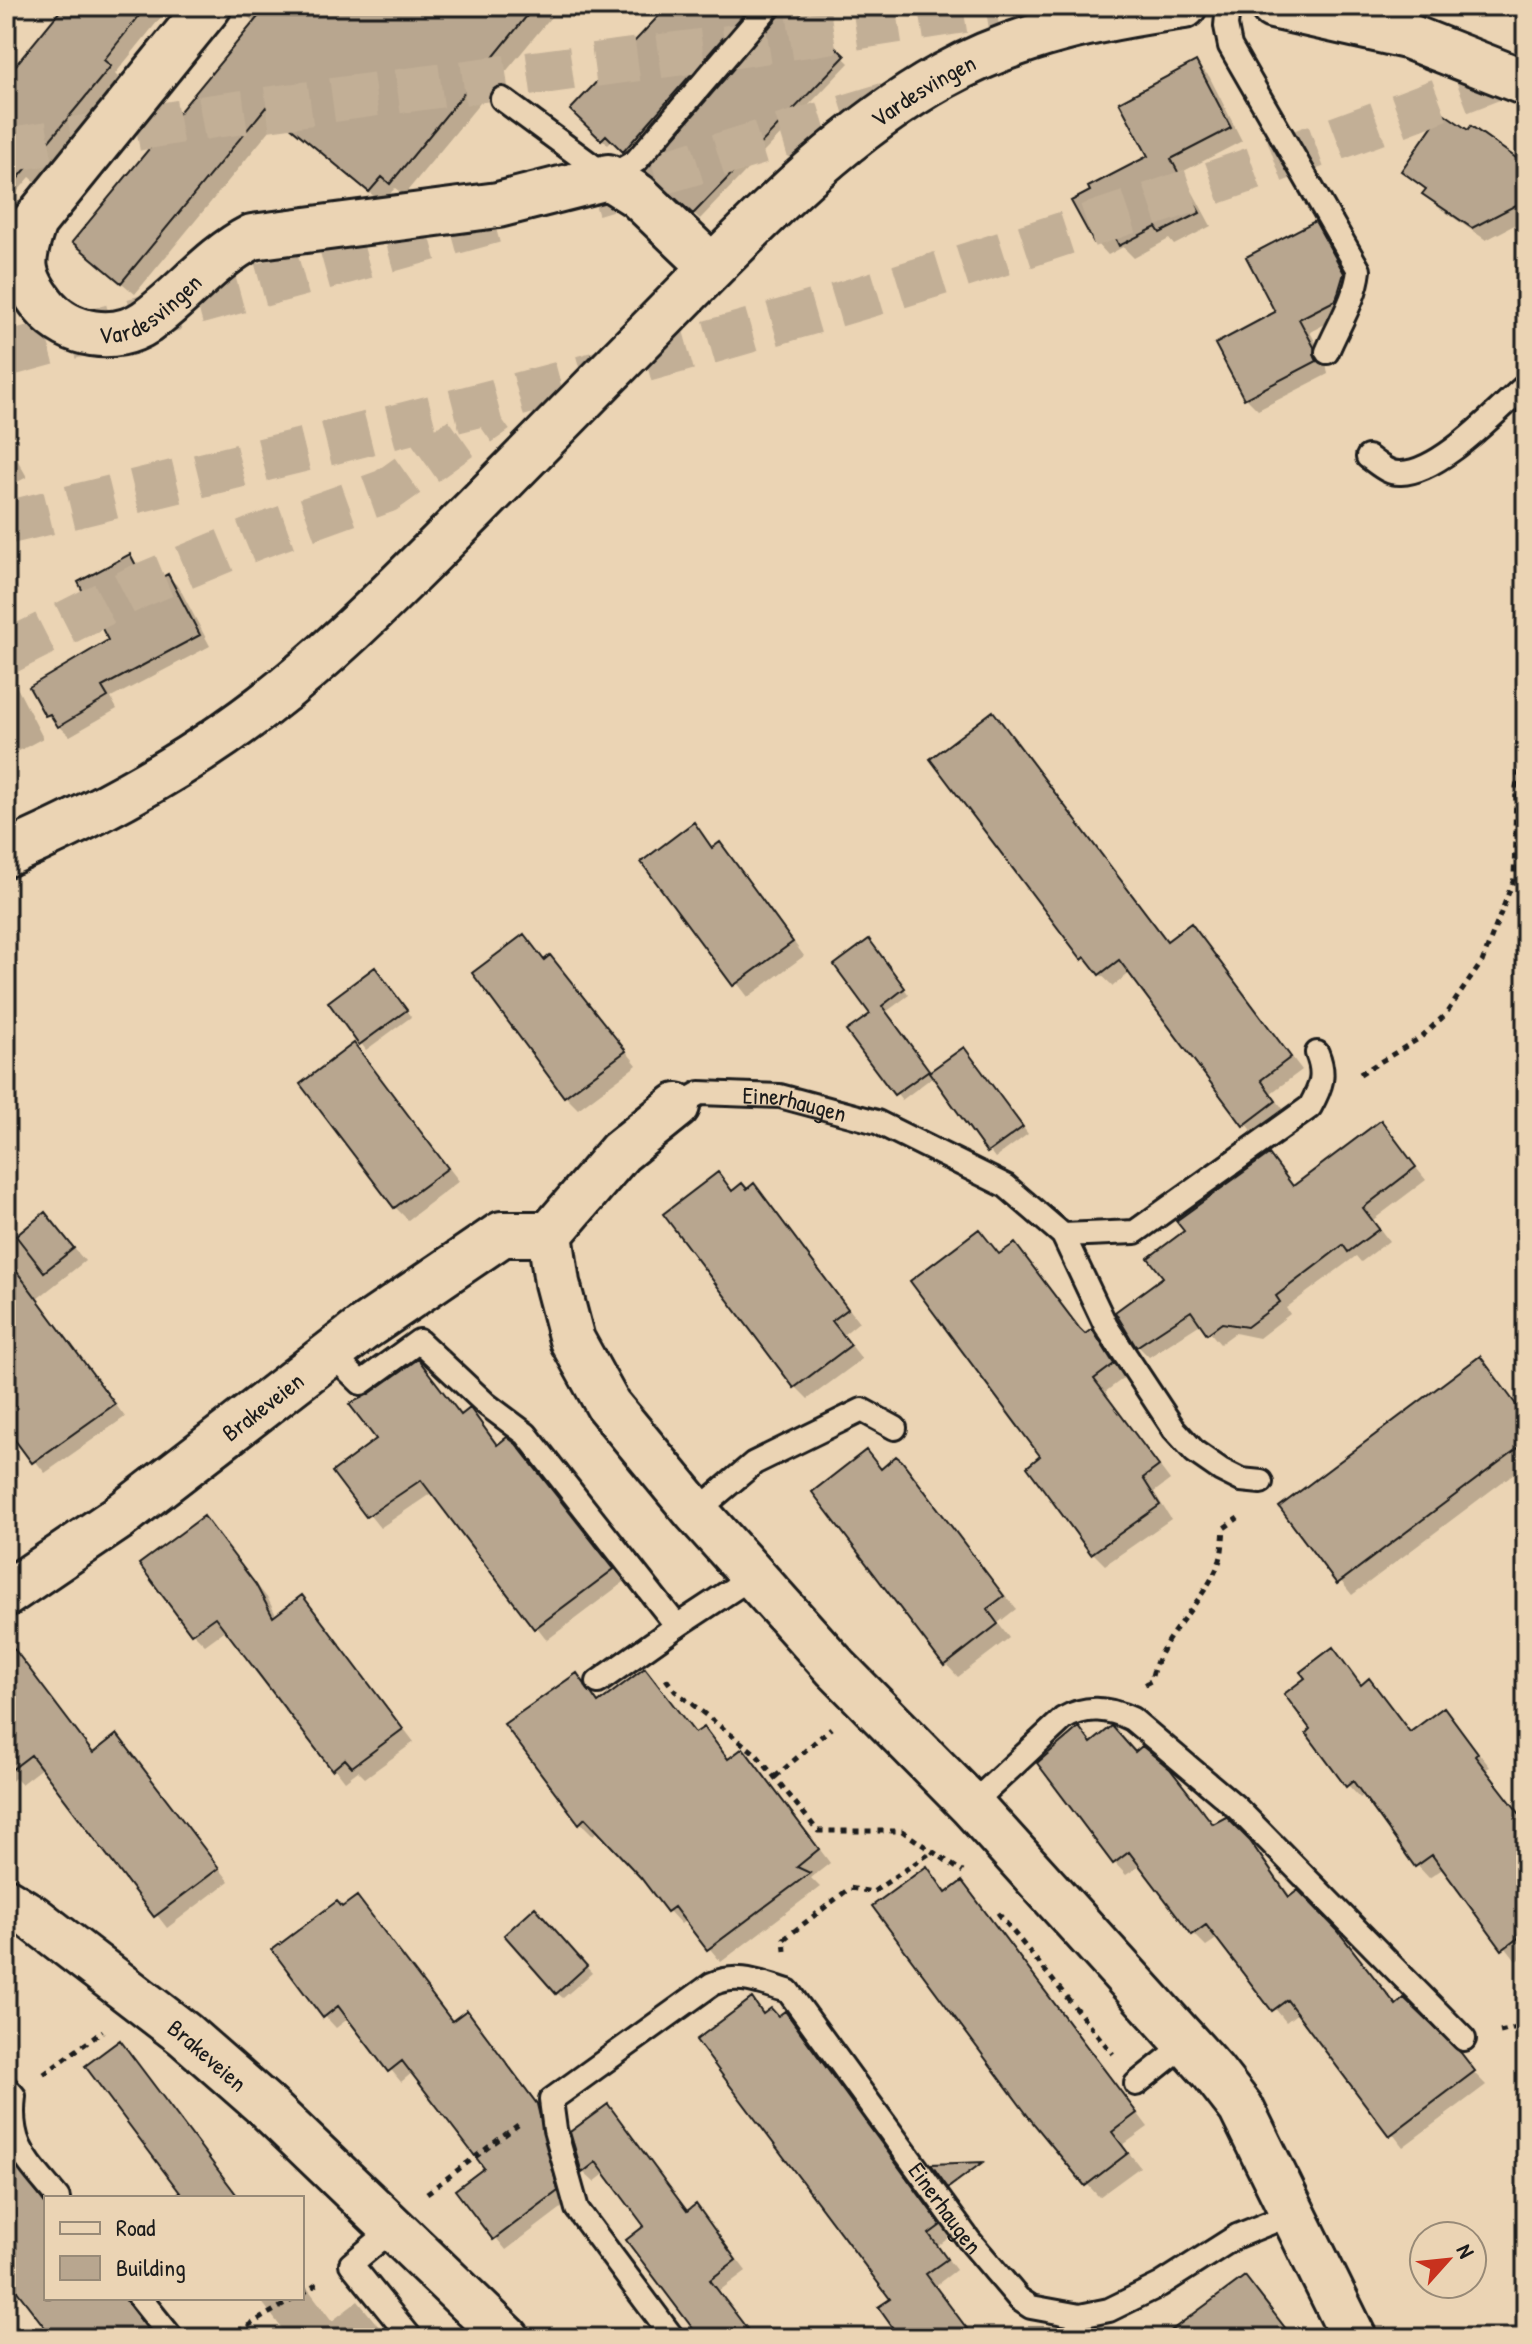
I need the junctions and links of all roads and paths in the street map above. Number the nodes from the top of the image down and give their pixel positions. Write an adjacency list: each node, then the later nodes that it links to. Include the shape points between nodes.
1 (209, 6): 8 (street, Vardesvingen, via 34,222 22,257 25,272 46,307 67,327 90,334 127,331 146,322 227,250 252,237 498,205)
2 (769, 6): 8 (lane, Vardesvingen, via 636,161)
3 (1184, 6): 9 (street, Vardesvingen, via 1098,18 1018,41 942,77 824,159)
4 (1228, 6): 10 (lane, via 1230,46 1359,270 1357,289)
5 (1273, 6): 6 (street, via 1407,36)
6 (1526, 83)
7 (502, 99): 8 (lane)
8 (608, 177): 9 (street, via 638,196)
9 (712, 267): 14 (street, Vardesvingen, via 392,592 286,688 139,788)
10 (1327, 352)
11 (1526, 385): 12 (lane, via 1428,465 1401,473 1387,471)
12 (1368, 457)
13 (1526, 738): 16 (path, via 1516,787 1514,879 1482,962 1445,1015 1420,1038 1348,1081)
14 (6, 854)
15 (1317, 1053): 16 (lane, via 1323,1069)
16 (1321, 1086): 19 (lane, via 1310,1107 1135,1232)
17 (677, 1106): 18 (street, Einerhaugen, via 620,1152); 19 (lane, Einerhaugen, via 700,1093 780,1096 877,1122 1006,1186)
18 (550, 1234): 20 (street, via 502,1234); 23 (street, via 572,1340 608,1405)
19 (1063, 1235): 22 (lane, Einerhaugen, via 1106,1326 1174,1429 1221,1470)
20 (346, 1342): 26 (street, Brakeveien, via 118,1518); 27 (lane, via 361,1383 419,1341 526,1434)
21 (895, 1428): 23 (lane, via 862,1410 754,1463)
22 (1261, 1482)
23 (696, 1512): 25 (street)
24 (1243, 1515): 31 (path, via 1224,1528 1221,1557 1207,1587 1154,1661 1151,1681)
25 (753, 1576): 27 (lane); 30 (street)
26 (6, 1594)
27 (677, 1626): 28 (lane)
28 (644, 1650): 29 (lane); 32 (path, via 675,1691 756,1754)
29 (598, 1682)
30 (865, 1699): 32 (path); 33 (street)
31 (1099, 1710): 33 (lane, via 1076,1711 1063,1719); 40 (lane, via 1132,1719 1236,1807)
32 (775, 1777): 34 (path, via 818,1831 902,1831 921,1838)
33 (971, 1805): 41 (street)
34 (933, 1851): 35 (path); 38 (path, via 873,1892 850,1888 784,1939)
35 (969, 1877)
36 (6, 1901): 39 (street, Brakeveien)
37 (989, 1901): 42 (path)
38 (788, 1991): 44 (lane, via 739,1976 725,1978); 46 (lane, Einerhaugen, via 969,2240 1031,2307 1080,2316 1109,2310 1237,2236)
39 (142, 2002): 43 (path); 47 (street, Brakeveien, via 266,2106)
40 (1464, 2039)
41 (1187, 2043): 42 (lane); 46 (street, via 1241,2108)
42 (1136, 2084)
43 (10, 2092): 45 (lane, via 18,2150)
44 (551, 2100): 47 (path, via 404,2210); 54 (lane, via 577,2209)
45 (56, 2196)
46 (1294, 2213): 55 (street)
47 (394, 2228): 52 (lane, via 351,2264); 53 (street, Brakeveien)
48 (142, 2300): 50 (lane)
49 (292, 2300): 51 (path)
50 (172, 2338)
51 (227, 2338)
52 (411, 2338)
53 (507, 2338)
54 (673, 2338)
55 (1354, 2338)

